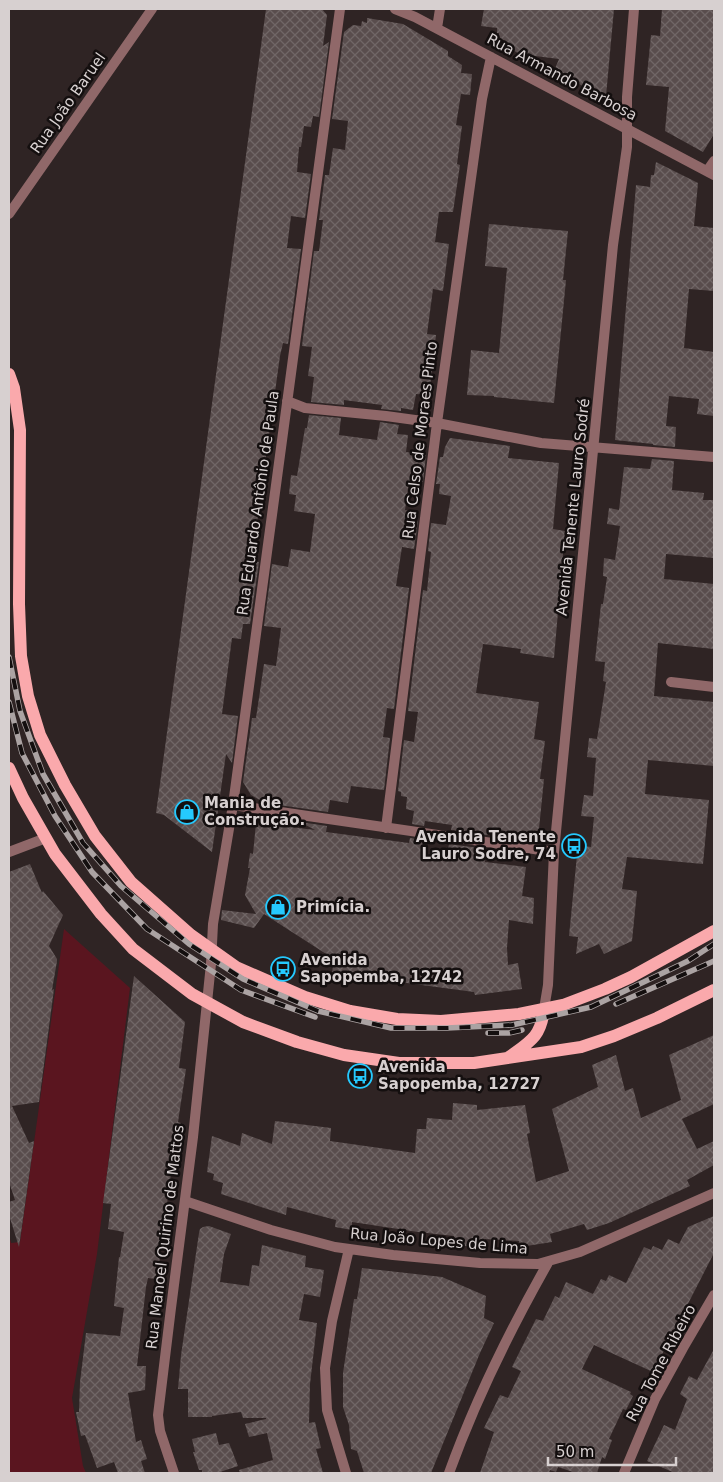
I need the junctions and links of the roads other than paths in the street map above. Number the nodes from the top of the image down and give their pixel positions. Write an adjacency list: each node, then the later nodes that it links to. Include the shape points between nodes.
1 (152, 9): 11 (street, Rua João Baruel)
2 (340, 9): 13 (street, Rua Eduardo Antônio de Paula)
3 (395, 9): 6 (street, Rua Armando Barbosa)
4 (440, 9): 6 (street)
5 (634, 9): 8 (street, Avenida Tenente Lauro Sodré, via 626,97)
6 (437, 28): 7 (street, Rua Armando Barbosa)
7 (491, 57): 8 (street, Rua Armando Barbosa); 14 (street, Rua Celso de Moraes Pinto, via 482,99)
8 (627, 128): 10 (street, Rua Armando Barbosa); 15 (street, Avenida Tenente Lauro Sodré)
9 (714, 161): 10 (street)
10 (711, 173)
11 (9, 214)
12 (9, 374): 26 (main road, via 20,430 21,656 28,696 40,735 95,836 131,882)
13 (287, 401): 14 (street, via 305,408); 20 (street, Rua Eduardo Antônio de Paula)
14 (437, 423): 15 (street, via 541,443); 21 (street, Rua Celso de Moraes Pinto)
15 (594, 447): 16 (street); 24 (street, Avenida Tenente Lauro Sodré)
16 (714, 457)
17 (671, 682): 18 (street)
18 (714, 686)
19 (9, 768): 22 (main road)
20 (233, 805): 21 (street); 26 (street, Rua Eduardo Antônio de Paula, via 213,924)
21 (386, 828): 24 (street)
22 (46, 838): 23 (street); 28 (main road, via 54,854 101,914 133,949)
23 (9, 852)
24 (554, 852): 29 (street, Avenida Tenente Lauro Sodré)
25 (714, 931): 29 (main road, via 614,985)
26 (212, 950): 28 (street, Rua Eduardo Antônio de Paula); 29 (main road, via 236,967 305,998 350,1011 397,1019 441,1021)
27 (714, 990): 30 (main road, via 590,1044)
28 (207, 1002): 30 (main road, via 243,1022 344,1055 399,1063 474,1063); 32 (street, Rua Manoel Quirino de Mattos)
29 (544, 1009): 30 (main road, via 540,1031)
30 (506, 1058)
31 (714, 1193): 34 (street, Rua João Lopes de Lima, via 580,1252)
32 (185, 1201): 33 (street, Rua João Lopes de Lima, via 271,1230); 36 (street, Rua Manoel Quirino de Mattos, via 158,1415)
33 (348, 1249): 34 (street, Rua João Lopes de Lima, via 480,1263 538,1264); 37 (street, via 325,1368 327,1410)
34 (549, 1261): 38 (street, via 506,1341)
35 (714, 1295): 39 (street, Rua Tome Ribeiro, via 655,1399)
36 (174, 1473)
37 (346, 1473)
38 (449, 1473)
39 (624, 1473)

